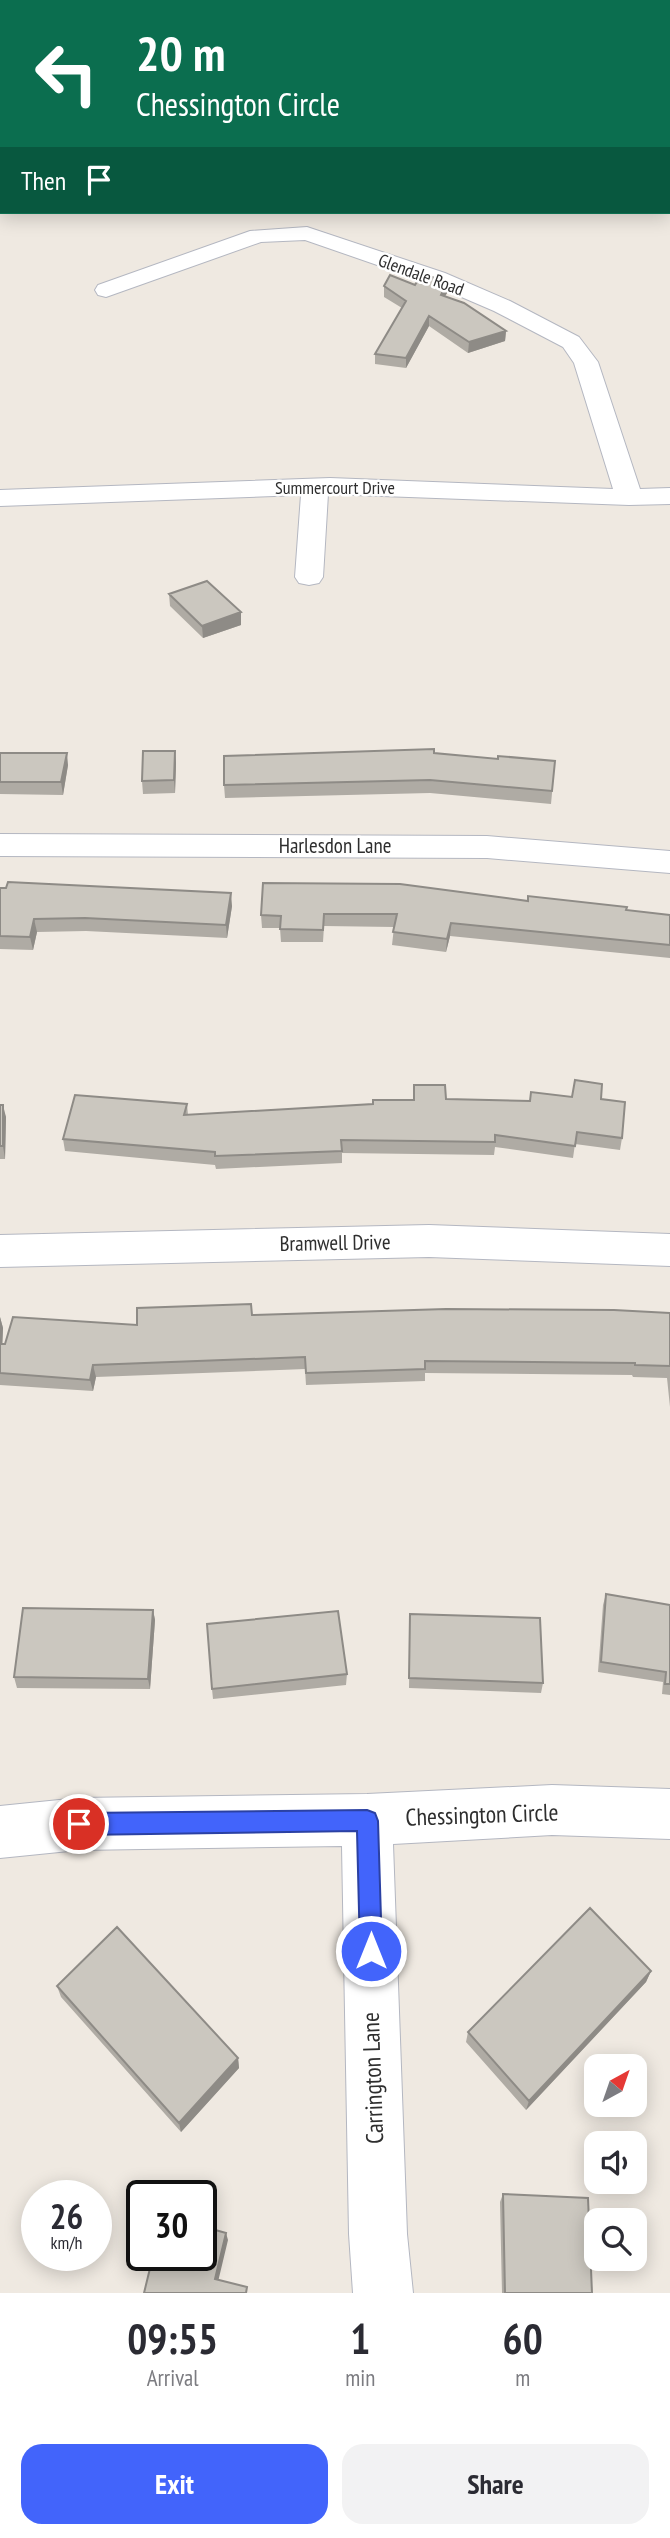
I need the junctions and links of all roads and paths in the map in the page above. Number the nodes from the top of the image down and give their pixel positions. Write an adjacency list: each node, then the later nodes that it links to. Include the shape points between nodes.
1 (106, 290): 5 (street, Glendale Road, via 258,236 291,232 307,233 437,278 571,342 586,362)
2 (316, 487): 4 (street, Summercourt Drive); 5 (street, Summercourt Drive); 6 (street)
3 (670, 496): 5 (street, Summercourt Drive)
4 (0, 498)
5 (629, 498)
6 (309, 577)
7 (0, 845): 8 (street, Harlesdon Lane, via 487,847)
8 (670, 862)
9 (670, 1250): 10 (street, Bramwell Drive, via 429,1241)
10 (0, 1251)
11 (670, 1814): 12 (street, Chessington Circle, via 552,1810)
12 (367, 1821): 13 (street, Chessington Circle, via 79,1824); 14 (street, Carrington Lane)
13 (0, 1832)
14 (383, 2293)

